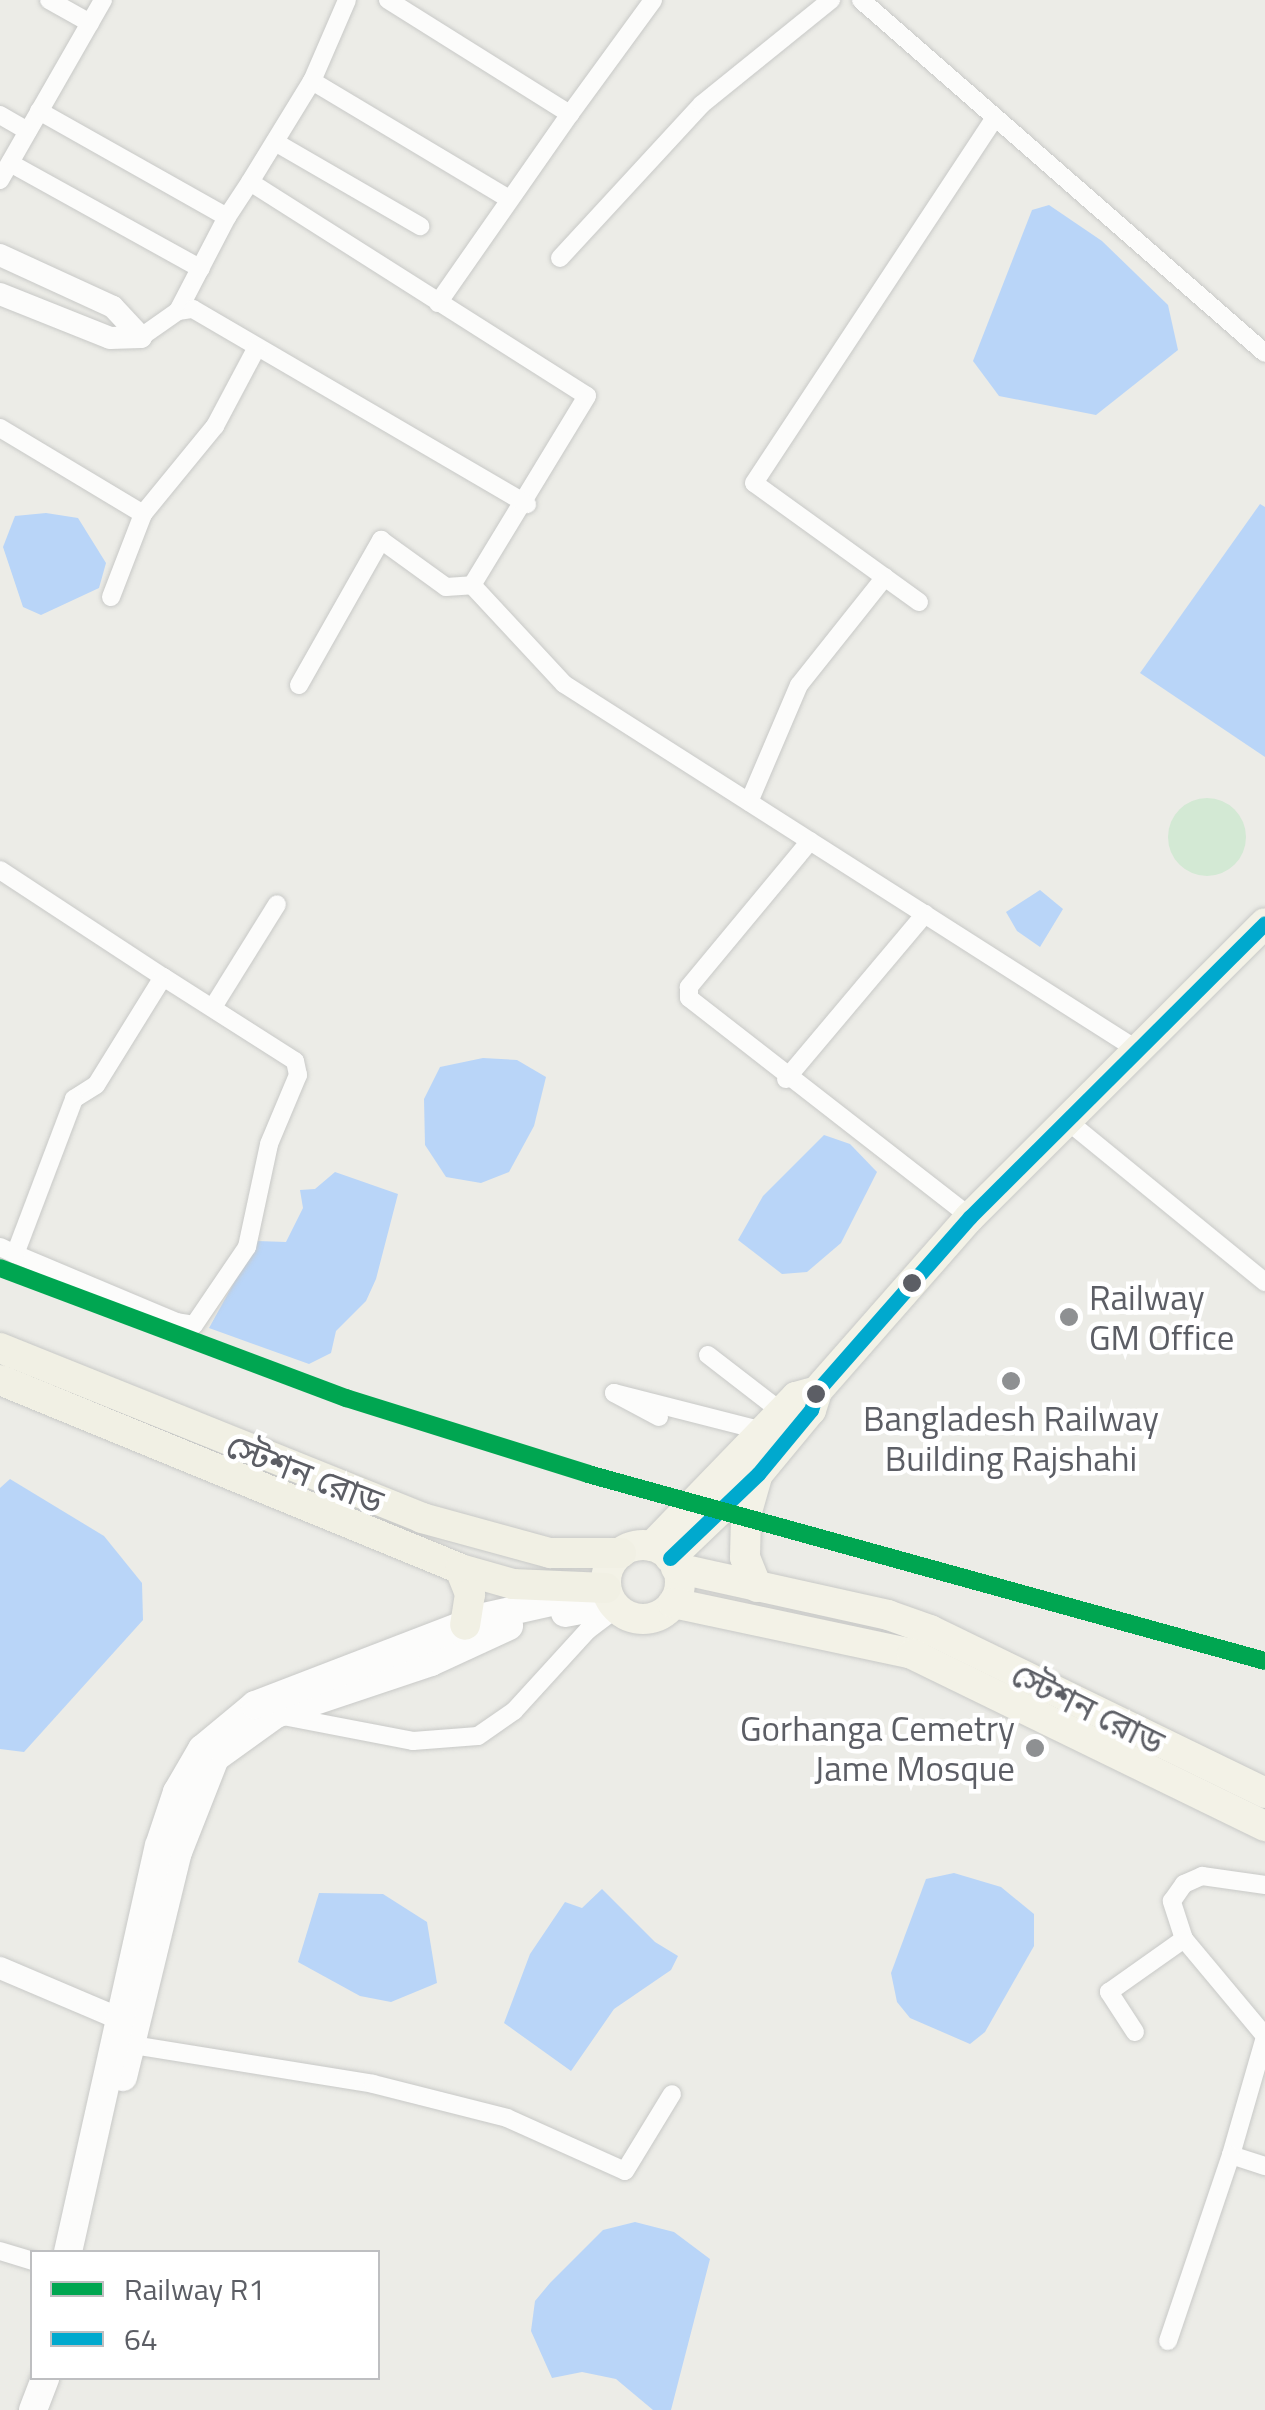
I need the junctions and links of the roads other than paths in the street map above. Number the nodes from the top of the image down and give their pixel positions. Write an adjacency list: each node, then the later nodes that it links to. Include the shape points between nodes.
1 (49, 0): 9 (street)
2 (103, 0): 9 (street)
3 (346, 0): 10 (street)
4 (388, 0): 8 (street)
5 (652, 0): 12 (street)
6 (832, 0): 24 (street, via 702,104)
7 (861, 0): 14 (street)
8 (411, 6): 12 (street)
9 (90, 23): 11 (street)
10 (312, 82): 16 (street); 20 (street)
11 (40, 111): 15 (street); 21 (street)
12 (570, 114): 20 (street)
13 (0, 115): 15 (street)
14 (995, 118): 31 (street); 35 (street, via 754,482)
15 (28, 130): 17 (street)
16 (275, 142): 19 (street); 22 (street)
17 (10, 162): 18 (street); 25 (street)
18 (0, 180)
19 (250, 182): 21 (street); 27 (street)
20 (506, 197): 27 (street)
21 (228, 216): 25 (street)
22 (420, 226)
23 (0, 255): 29 (street, via 113,307)
24 (560, 258)
25 (201, 269): 28 (street)
26 (0, 295): 29 (street, via 110,338)
27 (438, 303): 33 (street, via 588,396)
28 (178, 311): 29 (street); 30 (street, via 193,309)
29 (142, 337)
30 (256, 346): 33 (street); 34 (street, via 215,426)
31 (1265, 354)
32 (0, 428): 34 (street)
33 (527, 504): 36 (street)
34 (143, 514): 37 (street)
35 (884, 577): 38 (street); 40 (street, via 799,685)
36 (472, 585): 39 (street, via 446,586 381,540); 40 (street, via 564,684)
37 (110, 598)
38 (919, 602)
39 (299, 685)
40 (749, 802): 41 (street)
41 (810, 841): 44 (street); 49 (street, via 689,987 694,1008)
42 (0, 870): 46 (street)
43 (277, 904): 47 (street)
44 (925, 914): 48 (street); 49 (street)
45 (1265, 923): 48 (main road)
46 (164, 977): 47 (street); 52 (street, via 96,1085 74,1099)
47 (213, 1008): 52 (street, via 295,1061 298,1075 269,1144 248,1247 194,1325)
48 (1139, 1051): 50 (main road)
49 (786, 1079): 51 (street)
50 (1070, 1124): 51 (main road); 53 (street)
51 (970, 1217): 58 (main road, via 817,1391 796,1397)
52 (7, 1250)
53 (1265, 1282)
54 (0, 1348): 60 (highway, স্টেশন রোড, via 422,1518 550,1553)
55 (708, 1355): 58 (street)
56 (0, 1380): 62 (highway, স্টেশন রোড)
57 (659, 1417): 58 (street, via 614,1393)
58 (782, 1428): 59 (main road); 61 (main road)
59 (758, 1474): 61 (main road); 63 (main road, via 746,1516 745,1556)
60 (620, 1553): 61 (main road); 64 (main road, via 608,1568)
61 (666, 1557): 63 (main road, স্টেশন রোড); 65 (main road)
62 (460, 1569): 64 (highway, স্টেশন রোড); 66 (highway, via 470,1594)
63 (757, 1587): 68 (main road, স্টেশন রোড, via 888,1614 930,1630)
64 (611, 1597): 65 (main road, via 640,1619); 66 (main road, via 512,1608); 67 (main road, via 517,1622 431,1662); 67 (street, via 514,1711 478,1736 413,1741)
65 (673, 1603): 69 (main road, স্টেশন রোড, via 912,1654)
66 (465, 1625): 67 (main road)
67 (266, 1710): 74 (main road, via 202,1749 176,1792)
68 (1265, 1793)
69 (1265, 1826)
70 (1265, 1885): 71 (street, via 1202,1876 1184,1884 1172,1901)
71 (1184, 1938): 73 (street, via 1109,1992); 75 (street)
72 (0, 1968): 74 (street)
73 (1135, 2032)
74 (123, 2033): 76 (street, via 507,2118 625,2172); 79 (main road); 80 (main road)
75 (1265, 2036): 77 (street)
76 (672, 2094)
77 (1231, 2155): 78 (street); 83 (street)
78 (1265, 2166)
79 (69, 2250)
80 (83, 2250)
81 (0, 2251): 82 (street)
82 (30, 2260)
83 (1168, 2341)
84 (34, 2380): 86 (main road)
85 (44, 2380): 87 (main road)
86 (23, 2410)
87 (33, 2410)

